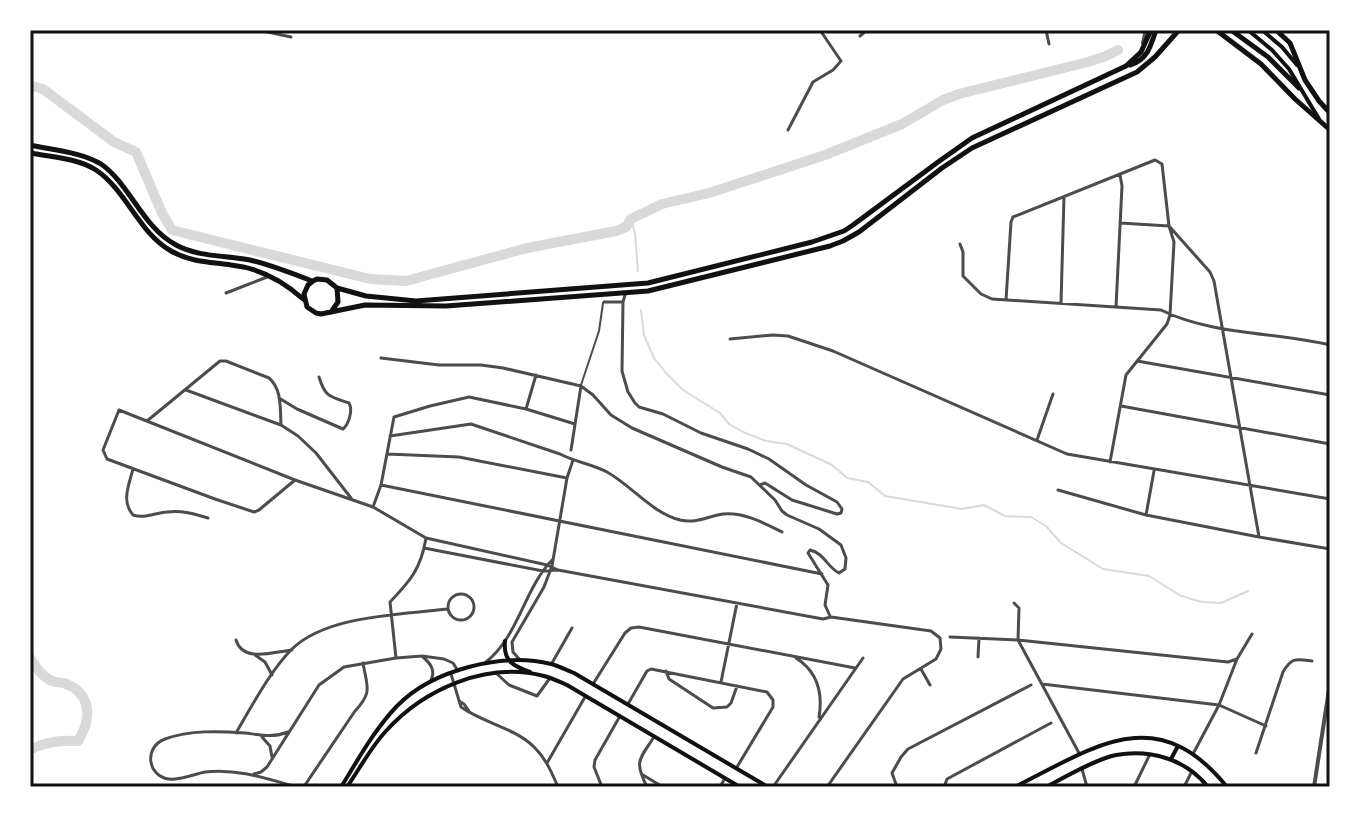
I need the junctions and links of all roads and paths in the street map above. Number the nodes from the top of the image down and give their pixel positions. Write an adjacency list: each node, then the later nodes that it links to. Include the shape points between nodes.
1 (258, 30): 13 (street)
2 (820, 30): 20 (street, via 841,61 813,82)
3 (867, 30): 12 (street)
4 (1046, 30): 14 (street)
5 (1151, 30): 15 (main road, via 1141,52); 15 (main road, via 1145,56)
6 (1179, 30): 33 (main road, via 1144,67 964,152 843,241)
7 (1216, 30): 19 (main road)
8 (1231, 30): 17 (main road)
9 (1248, 30): 17 (main road, via 1282,60)
10 (1262, 30): 16 (main road)
11 (1276, 30): 16 (main road, via 1290,43)
12 (860, 36)
13 (291, 37)
14 (1049, 44)
15 (1126, 66): 31 (main road, via 972,138 844,231 812,242 634,284 416,301)
16 (1302, 73): 18 (main road)
17 (1299, 88): 19 (main road)
18 (1330, 113)
19 (1319, 119): 21 (main road)
20 (788, 130)
21 (1330, 130)
22 (30, 145): 30 (main road, via 102,165 164,238 178,247 254,261)
23 (30, 153): 29 (main road, via 94,169 156,240 177,254)
24 (1120, 175): 25 (street); 26 (street); 27 (street, via 1155,160 1162,164)
25 (1064, 197): 35 (street, via 1011,219); 38 (street)
26 (1120, 223): 27 (street); 39 (street)
27 (1169, 226): 41 (street, via 1174,242); 42 (street, via 1212,276)
28 (960, 244): 35 (street, via 963,276 985,297)
29 (270, 275): 32 (street); 34 (main road)
30 (313, 281): 31 (main road, via 327,280); 34 (main road)
31 (337, 288): 40 (main road, via 338,302)
32 (226, 293)
33 (626, 293): 37 (street); 40 (main road, via 446,306 365,305)
34 (304, 299): 40 (main road, via 316,313)
35 (1006, 300): 38 (street)
36 (604, 302): 37 (street); 50 (street)
37 (623, 302): 73 (street, via 622,371 639,407 769,459 837,502 841,513)
38 (1061, 303): 39 (street)
39 (1116, 307): 41 (street)
40 (331, 312)
41 (1170, 315): 42 (street); 46 (street)
42 (1222, 327): 44 (street); 49 (street)
43 (730, 339): 62 (street, via 788,336)
44 (1330, 345)
45 (381, 358): 47 (street)
46 (1137, 361): 49 (street); 55 (street, via 1126,375)
47 (536, 375): 50 (street); 56 (street)
48 (319, 377): 54 (street, via 329,396 351,405 343,429)
49 (1231, 378): 53 (street); 60 (street)
50 (581, 386): 58 (street); 73 (street, via 632,428)
51 (186, 390): 54 (street, via 214,363 226,361 269,378 277,385); 57 (street); 59 (street)
52 (1053, 394): 62 (street)
53 (1330, 395)
54 (279, 398): 59 (street)
55 (1121, 406): 60 (street); 67 (street)
56 (526, 409): 58 (street); 61 (street, via 469,397 394,417)
57 (147, 421): 68 (street, via 119,410 103,450 107,459); 71 (street)
58 (575, 424): 64 (street)
59 (281, 425): 76 (street, via 316,453)
60 (1240, 428): 63 (street); 74 (street)
61 (390, 436): 65 (street); 66 (street, via 471,424)
62 (1037, 442): 67 (street)
63 (1330, 444)
64 (571, 450)
65 (387, 454): 70 (street, via 459,457); 72 (street)
66 (573, 460): 70 (street); 82 (street, via 610,473 673,517 695,521 735,514)
67 (1110, 462): 69 (street)
68 (133, 469): 71 (street, via 254,512); 80 (street, via 126,502 137,517 170,511)
69 (1154, 469): 74 (street); 79 (street)
70 (567, 478): 81 (street)
71 (295, 480): 76 (street)
72 (381, 485): 78 (street); 81 (street)
73 (760, 485): 89 (street, via 787,515 841,545 847,566 842,572 810,550 808,555)
74 (1250, 486): 77 (street); 83 (street)
75 (1058, 490): 79 (street)
76 (351, 498): 78 (street)
77 (1330, 499)
78 (373, 507): 84 (street)
79 (1146, 515): 83 (street)
80 (208, 518)
81 (560, 522): 87 (street); 89 (street)
82 (782, 532)
83 (1259, 537): 86 (street)
84 (426, 538): 85 (street); 87 (street)
85 (424, 548): 88 (street); 93 (street, via 417,571 390,602)
86 (1330, 549)
87 (550, 567): 88 (street); 90 (street); 112 (street, via 512,642)
88 (543, 571): 101 (street)
89 (822, 574): 94 (street, via 828,585 825,608)
90 (737, 603): 94 (street); 102 (street)
91 (1014, 603): 100 (street, via 1019,608)
92 (447, 609): 92 (street, via 451,617 463,620 471,616 474,603 469,596 456,594); 93 (street)
93 (391, 616): 103 (street, via 335,624); 108 (street)
94 (831, 617): 118 (street, via 931,631 940,638 939,654)
95 (572, 628): 116 (street)
96 (1252, 634): 110 (street)
97 (950, 637): 98 (street)
98 (979, 638): 100 (street); 107 (street)
99 (236, 640): 104 (street, via 241,650)
100 (1018, 640): 110 (street); 131 (street)
101 (505, 641): 111 (main road); 115 (street)
102 (728, 643): 106 (street); 126 (street); 130 (street, via 631,628)
103 (292, 650): 104 (street); 124 (street)
104 (255, 655): 124 (street)
105 (422, 656): 108 (street); 119 (street, via 444,659); 127 (street, via 433,671)
106 (792, 656): 117 (street); 141 (street, via 819,684)
107 (978, 657)
108 (396, 658): 114 (street)
109 (863, 658): 117 (street)
110 (1237, 659): 138 (street)
111 (508, 660): 112 (main road); 115 (main road); 123 (main road)
112 (520, 660): 116 (main road)
113 (1312, 661): 143 (street, via 1289,663)
114 (363, 663): 144 (street, via 344,667 319,685); 165 (street, via 365,701 305,785)
115 (482, 664): 119 (main road)
116 (551, 664): 130 (main road)
117 (855, 668): 141 (street)
118 (921, 669): 132 (street); 175 (street, via 903,679)
119 (458, 671): 122 (main road)
120 (666, 671): 126 (street); 134 (street, via 669,679 713,708 727,707); 137 (street, via 647,671)
121 (496, 673): 123 (main road); 125 (street, via 509,685 537,696); 129 (main road)
122 (451, 674): 127 (main road); 129 (street)
123 (536, 674): 125 (main road)
124 (272, 675): 145 (street)
125 (550, 678): 136 (main road)
126 (721, 682): 134 (street)
127 (429, 683): 135 (main road)
128 (1330, 683): 185 (street)
129 (453, 684): 139 (main road); 157 (street, via 469,711 533,745)
130 (593, 684): 137 (main road)
131 (1042, 684): 138 (street); 151 (street)
132 (930, 685)
133 (1031, 685): 176 (street, via 908,749 892,773)
134 (737, 686): 159 (street, via 767,692 773,704)
135 (409, 695): 139 (main road); 166 (main road, via 381,725)
136 (586, 696): 140 (main road); 157 (street)
137 (628, 704): 146 (main road)
138 (1219, 705): 143 (street); 154 (street)
139 (406, 710): 167 (main road)
140 (620, 716): 148 (main road); 169 (street, via 595,760)
141 (819, 721): 174 (street)
142 (1051, 723): 177 (street, via 947,779)
143 (1266, 726): 152 (street)
144 (288, 732): 147 (street); 155 (street)
145 (236, 733): 147 (street); 163 (street, via 165,739 152,752 153,770 168,779 205,772)
146 (679, 734): 150 (main road); 159 (main road)
147 (259, 735): 155 (street)
148 (654, 736): 150 (main road); 162 (street, via 639,761)
149 (1178, 746): 151 (main road, via 1126,738); 154 (main road); 156 (main road)
150 (672, 747): 164 (main road)
151 (1079, 753): 178 (main road)
152 (1256, 753)
153 (1150, 754): 156 (main road); 160 (main road, via 1113,755); 181 (street)
154 (1193, 754): 184 (main road)
155 (272, 757): 158 (street)
156 (1171, 759): 161 (main road)
157 (547, 763): 168 (street)
158 (267, 767): 163 (street); 165 (street)
159 (737, 768): 174 (main road)
160 (1082, 769): 179 (main road); 180 (street)
161 (1192, 771): 182 (street); 183 (main road)
162 (640, 773): 170 (street); 171 (street)
163 (250, 775): 165 (street)
164 (725, 778): 172 (street); 173 (main road)
165 (272, 780)
166 (341, 787)
167 (347, 787)
168 (558, 787)
169 (602, 787)
170 (647, 787)
171 (663, 787)
172 (720, 787)
173 (740, 787)
174 (771, 787)
175 (827, 787)
176 (897, 787)
177 (944, 787)
178 (1015, 787)
179 (1046, 787)
180 (1087, 787)
181 (1134, 787)
182 (1184, 787)
183 (1208, 787)
184 (1227, 787)
185 (1314, 787)

